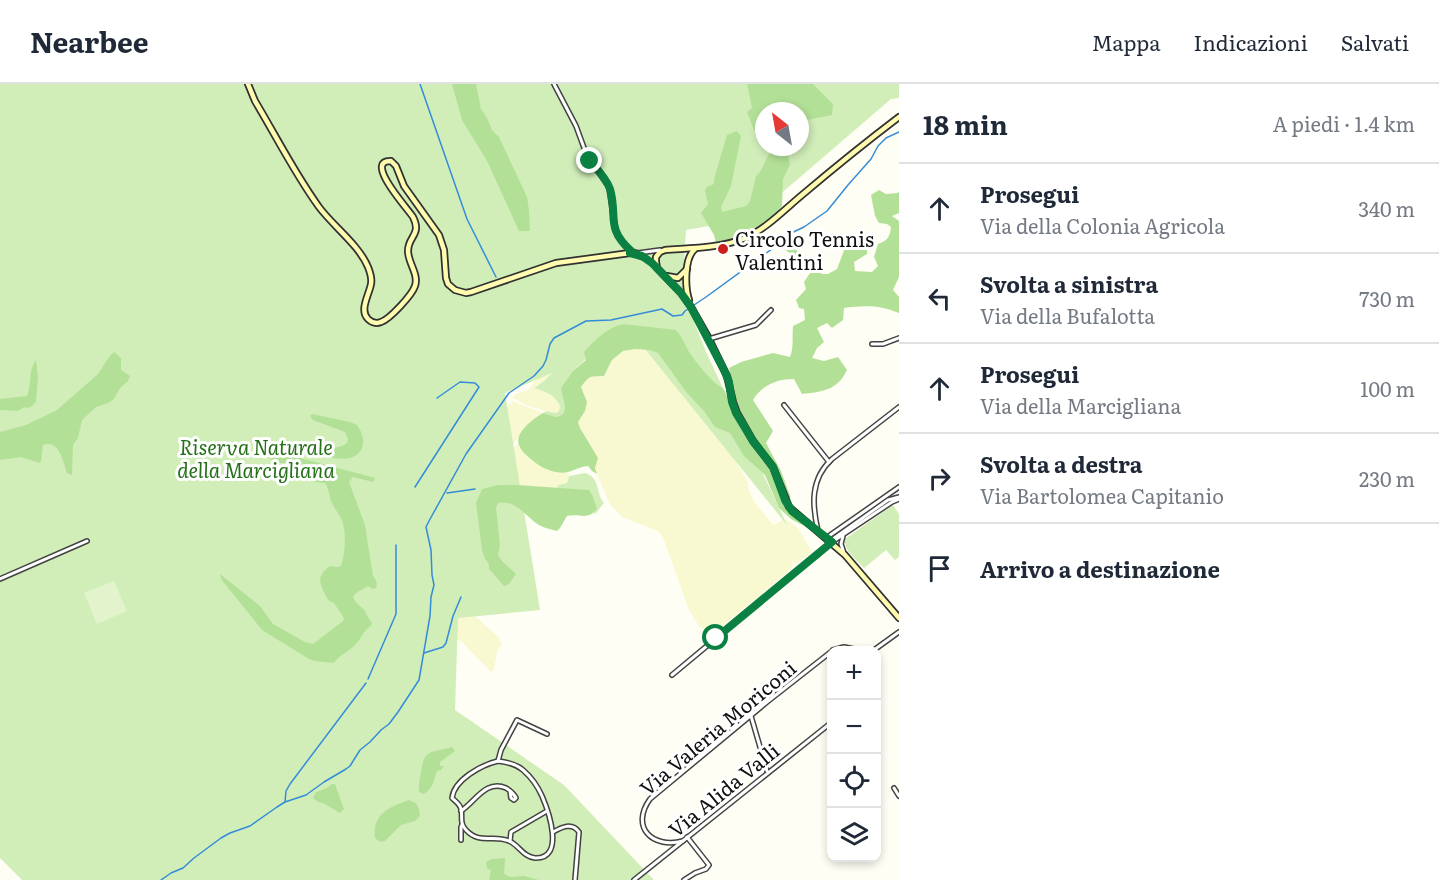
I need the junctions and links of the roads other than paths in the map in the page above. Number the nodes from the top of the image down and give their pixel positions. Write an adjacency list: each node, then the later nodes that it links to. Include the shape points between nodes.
1 (248, 84): 7 (street, via 311,196 368,266 371,283 364,311 373,322 390,316 416,284 408,253 416,224 384,176 381,168 385,161 395,165 404,186 439,235 446,278 455,290 471,292 556,263)
2 (554, 84): 7 (street, via 587,156 609,187 615,229)
3 (899, 117): 4 (street, via 755,232 731,242)
4 (700, 247): 5 (street); 8 (street, via 692,251)
5 (675, 249): 6 (street); 8 (street, via 685,254)
6 (665, 250): 7 (street); 9 (street, via 656,257)
7 (630, 252): 9 (street)
8 (688, 264): 10 (street, via 678,278); 11 (street, via 686,290)
9 (657, 268): 10 (street)
10 (664, 275): 11 (street)
11 (691, 307): 14 (street)
12 (771, 310): 14 (street, via 756,325)
13 (899, 338): 15 (street)
14 (709, 339): 24 (street, via 727,376 736,413 773,467 787,505)
15 (872, 344)
16 (784, 405): 18 (street)
17 (899, 407): 18 (street)
18 (829, 462): 24 (street, via 814,491)
19 (898, 488): 20 (street)
20 (893, 491): 21 (street); 26 (street)
21 (891, 498): 22 (street); 23 (street)
22 (899, 498): 23 (street)
23 (872, 513): 25 (street); 26 (street)
24 (818, 531): 26 (street)
25 (844, 534): 26 (street); 28 (street, via 841,544)
26 (829, 540): 28 (street); 34 (street)
27 (87, 541): 29 (street)
28 (845, 555): 30 (street)
29 (0, 579)
30 (899, 618)
31 (899, 632): 32 (street)
32 (881, 646)
33 (827, 655): 35 (street, Via Valeria Moriconi)
34 (672, 675)
35 (751, 716): 39 (street); 50 (street, Via Valeria Moriconi, via 646,804 642,822 649,835 665,843)
36 (827, 725): 39 (street, Via Alida Valli)
37 (547, 734): 38 (street, via 517,720)
38 (498, 761): 43 (street, via 468,775 454,790 452,798); 44 (street, via 516,765 527,773 542,795)
39 (768, 772): 47 (street, Via Alida Valli)
40 (894, 788): 42 (street)
41 (510, 791): 43 (street, via 487,788)
42 (899, 796)
43 (461, 811): 45 (street)
44 (546, 811): 46 (street); 49 (street, via 511,832)
45 (462, 825): 48 (street); 49 (street, via 478,838)
46 (553, 832): 49 (street, via 550,850 540,858 527,856); 52 (street, via 568,826 579,832)
47 (687, 837): 50 (street, Via Alida Valli); 53 (street, via 709,865)
48 (461, 840)
49 (510, 841)
50 (682, 841): 51 (street, Via Alida Valli)
51 (637, 879)
52 (575, 880)
53 (684, 880)

